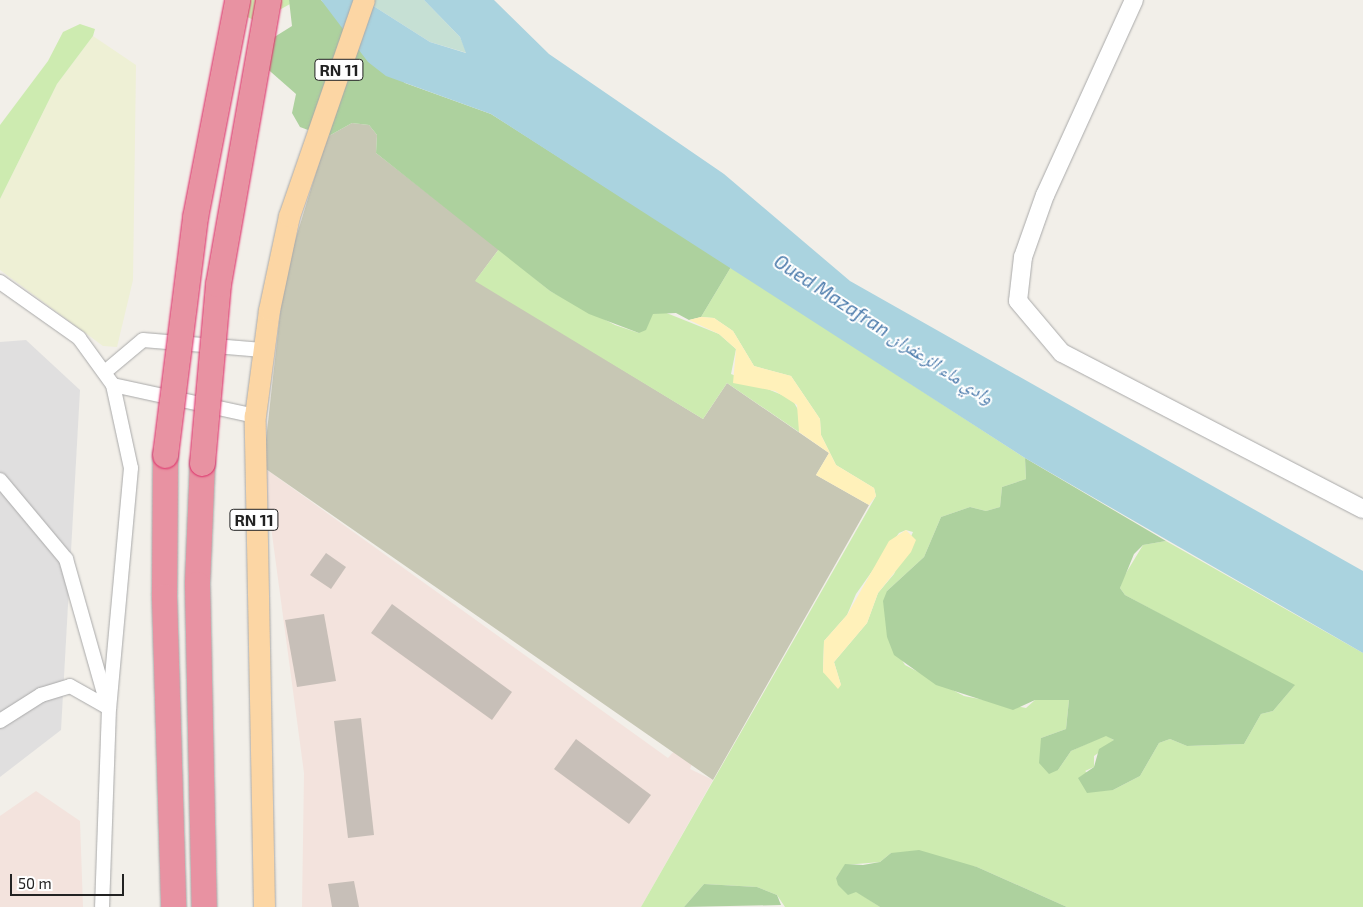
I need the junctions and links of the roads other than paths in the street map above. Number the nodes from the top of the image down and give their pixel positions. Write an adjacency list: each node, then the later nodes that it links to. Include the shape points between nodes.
1 (237, 0): 15 (highway, bridge, via 194,217 165,455 164,596)
2 (268, 0): 16 (highway, bridge, via 218,284 202,463 197,584)
3 (364, 0): 6 (main road, RN 11, via 314,140 276,274)
4 (1134, 0): 11 (street, via 1045,195 1023,257 1018,300 1062,353)
5 (0, 282): 7 (street, via 79,338)
6 (264, 350): 7 (street, via 143,340); 9 (main road, RN 11)
7 (106, 371): 8 (street)
8 (113, 385): 9 (street); 12 (street, via 132,468)
9 (255, 416): 17 (main road, RN 11)
10 (0, 480): 12 (street, via 66,559)
11 (1363, 509)
12 (109, 708): 13 (street, via 70,686 41,695); 14 (street)
13 (0, 721)
14 (102, 907)
15 (172, 907)
16 (204, 907)
17 (264, 907)

